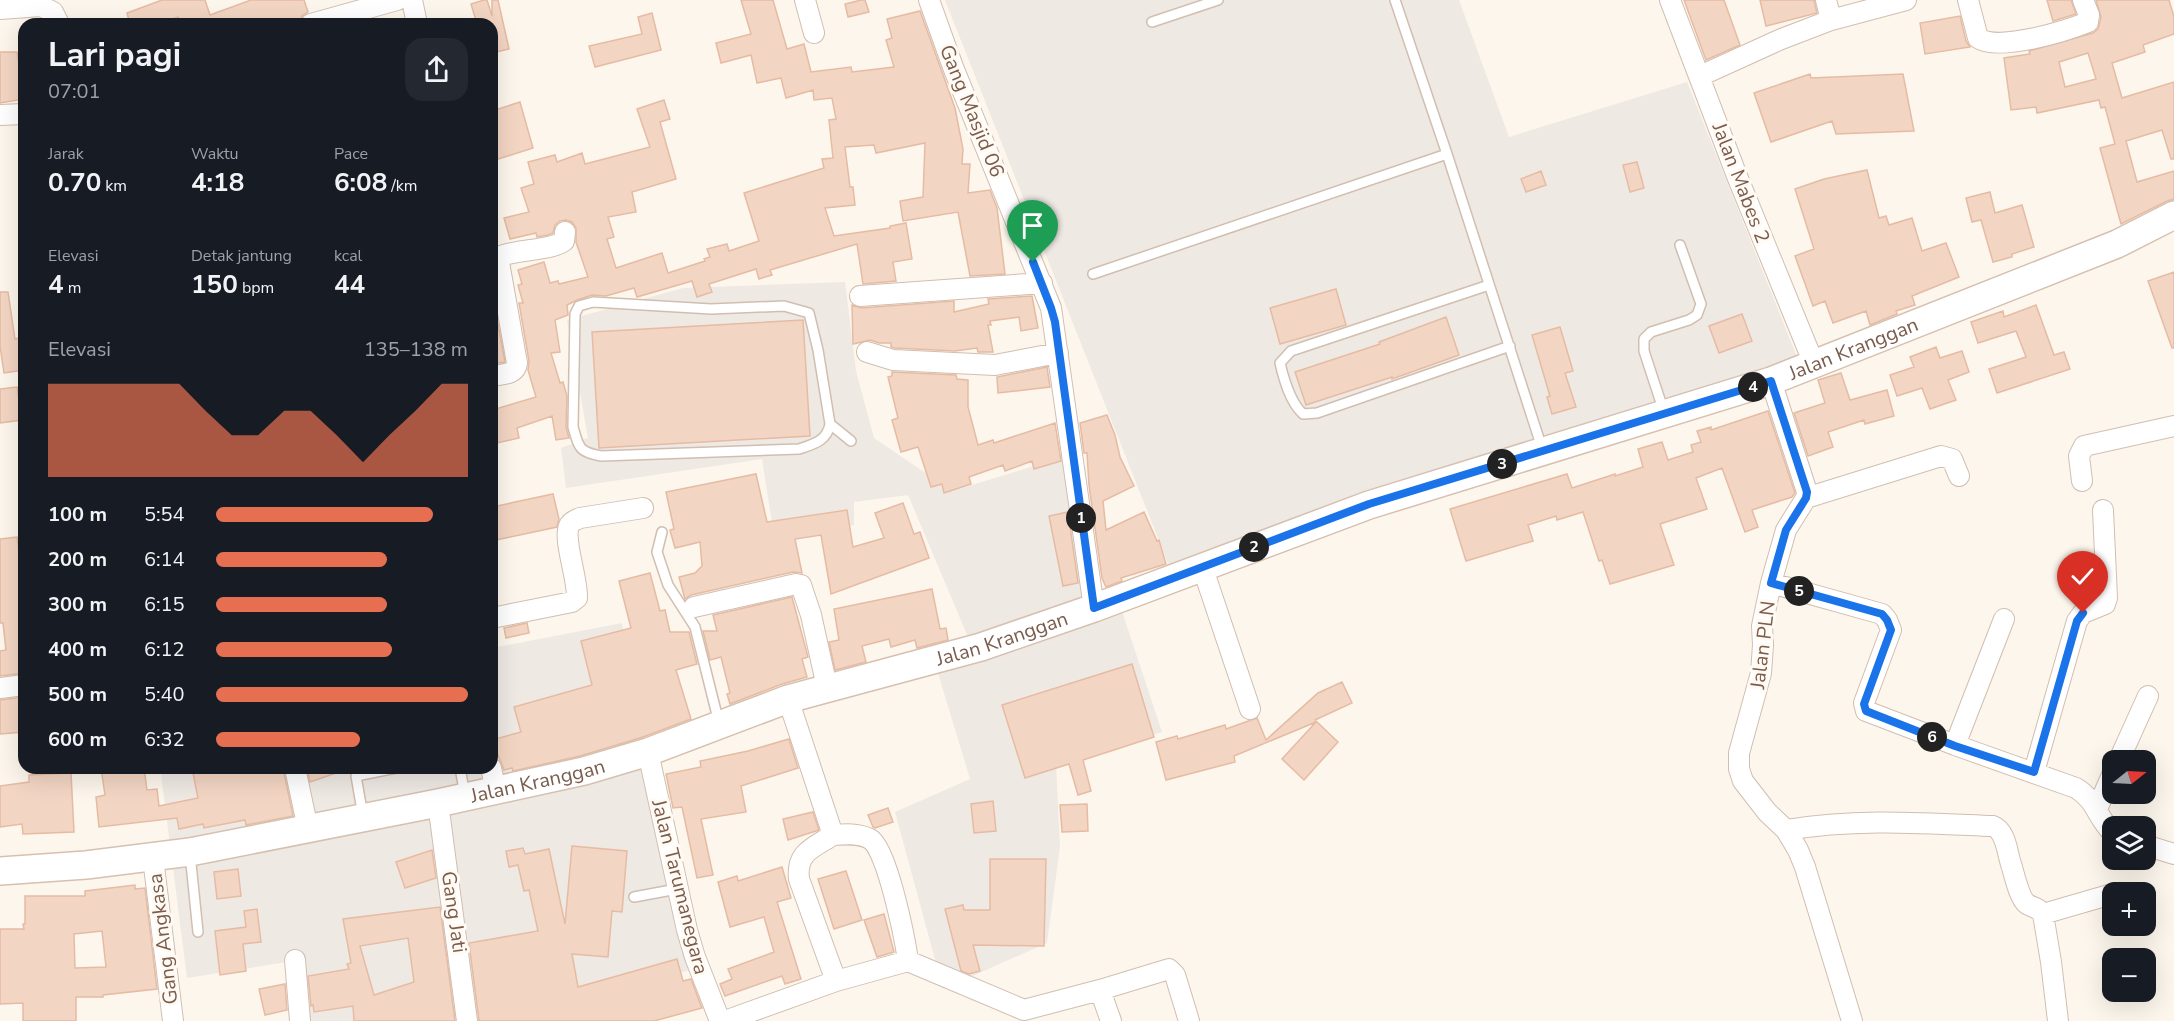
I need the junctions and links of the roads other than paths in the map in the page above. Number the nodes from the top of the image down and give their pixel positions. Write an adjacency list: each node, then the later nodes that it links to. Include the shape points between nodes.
1 (396, 0): 14 (street)
2 (412, 0): 15 (street)
3 (805, 0): 18 (street)
4 (929, 0): 29 (street, Gang Masjid 06)
5 (1218, 0): 17 (lane)
6 (1395, 0): 22 (lane)
7 (1670, 0): 19 (street, Jalan Mabes 2)
8 (1826, 0): 16 (street)
9 (1906, 0): 16 (street)
10 (1968, 0): 11 (street, via 1978,38 1984,42 2021,41 2088,22)
11 (2083, 0)
12 (0, 9): 13 (street, via 41,6)
13 (56, 18)
14 (346, 18)
15 (416, 18)
16 (1831, 20): 19 (street)
17 (1152, 22)
18 (814, 33)
19 (1700, 76): 35 (street, Jalan Mabes 2)
20 (18, 114): 21 (street)
21 (0, 115)
22 (1447, 154): 28 (lane); 30 (lane)
23 (2174, 215): 35 (main road, Jalan Kranggan, via 2117,244)
24 (565, 232): 26 (street, via 564,241 558,245)
25 (1680, 245): 38 (lane, via 1701,304 1697,315 1651,332 1644,339 1644,351)
26 (498, 257)
27 (498, 257): 36 (street, via 517,363 513,372)
28 (1092, 274)
29 (1042, 283): 31 (street); 34 (street, Gang Masjid 06, via 1055,322)
30 (1489, 285): 32 (lane); 32 (lane, via 1291,351 1280,363 1283,375 1297,408 1303,414 1317,413)
31 (860, 296)
32 (1510, 346): 42 (lane)
33 (867, 352): 34 (street, via 893,360 995,364)
34 (1058, 353): 52 (street, Gang Masjid 06)
35 (1814, 364): 37 (main road, Jalan Kranggan)
36 (498, 375)
37 (1771, 381): 38 (main road, Jalan Kranggan); 45 (street)
38 (1665, 414): 42 (main road, Jalan Kranggan)
39 (830, 424): 39 (lane, via 828,434 821,440 799,448 601,456 586,453 573,428 575,314 579,306 593,302 711,309 784,306 809,313); 41 (lane)
40 (2174, 426): 44 (street, via 2084,447 2079,456)
41 (852, 441)
42 (1543, 451): 49 (main road, Jalan Kranggan, via 1369,504)
43 (1959, 476): 45 (street, via 1952,459 1941,456)
44 (2082, 481)
45 (1806, 498): 50 (street, Jalan PLN, via 1786,530)
46 (643, 508): 53 (street, via 572,521 568,536 578,589 572,602)
47 (2103, 510): 65 (street, via 2107,598 2105,604 2083,613 2077,621)
48 (662, 532): 61 (lane, via 657,552 668,585 695,627)
49 (1202, 566): 52 (main road, Jalan Kranggan); 60 (street)
50 (1771, 583): 62 (street, via 1882,614 1891,630 1864,704 1866,711); 77 (street, Jalan PLN, via 1762,626 1761,673 1739,753 1739,769 1743,781)
51 (694, 607): 56 (street, via 801,585)
52 (1094, 608): 56 (main road, Jalan Kranggan, via 959,654)
53 (498, 617)
54 (2004, 619): 62 (street)
55 (18, 686): 57 (street)
56 (827, 687): 59 (main road, Jalan Kranggan)
57 (0, 688)
58 (2148, 696): 63 (street)
59 (788, 699): 61 (main road, Jalan Kranggan); 78 (street)
60 (1250, 709)
61 (719, 726): 64 (main road, Jalan Kranggan)
62 (1955, 746): 65 (street)
63 (2124, 750)
64 (648, 752): 69 (main road, Jalan Kranggan, via 584,771); 84 (street, Jalan Tarumanegara)
65 (2034, 772): 73 (street, via 2076,788)
66 (296, 774): 76 (street)
67 (366, 774): 74 (lane, via 356,776)
68 (461, 774): 70 (lane)
69 (494, 779): 70 (main road, Jalan Kranggan)
70 (465, 797): 72 (main road, Jalan Kranggan)
71 (2102, 798): 73 (street)
72 (438, 803): 74 (main road, Jalan Kranggan); 96 (street, Gang Jati)
73 (2097, 809): 75 (street)
74 (363, 818): 76 (main road, Jalan Kranggan)
75 (2102, 819)
76 (308, 829): 80 (main road, Jalan Kranggan)
77 (1786, 830): 87 (street, via 1886,821 1993,826 2001,832 2024,899); 101 (street, Jalan PLN, via 1805,867)
78 (833, 835): 90 (street, via 871,839 879,849); 91 (street, via 805,853 798,870)
79 (2156, 848): 81 (street)
80 (190, 852): 82 (main road, Jalan Kranggan); 88 (lane)
81 (2174, 854)
82 (153, 858): 83 (main road, Jalan Kranggan); 94 (street, Gang Angkasa)
83 (0, 872)
84 (677, 889): 85 (lane); 97 (street, Jalan Tarumanegara, via 695,957)
85 (634, 897)
86 (2102, 897): 87 (street)
87 (2043, 914): 102 (street)
88 (198, 932)
89 (295, 960): 95 (street)
90 (908, 961): 91 (street); 93 (street)
91 (836, 981): 98 (street)
92 (1101, 990): 93 (street); 99 (street); 100 (street, via 1169,969 1175,975)
93 (1026, 1016)
94 (173, 1021)
95 (300, 1021)
96 (468, 1021)
97 (720, 1021)
98 (725, 1021)
99 (1111, 1021)
100 (1189, 1021)
101 (1852, 1021)
102 (2058, 1021)

